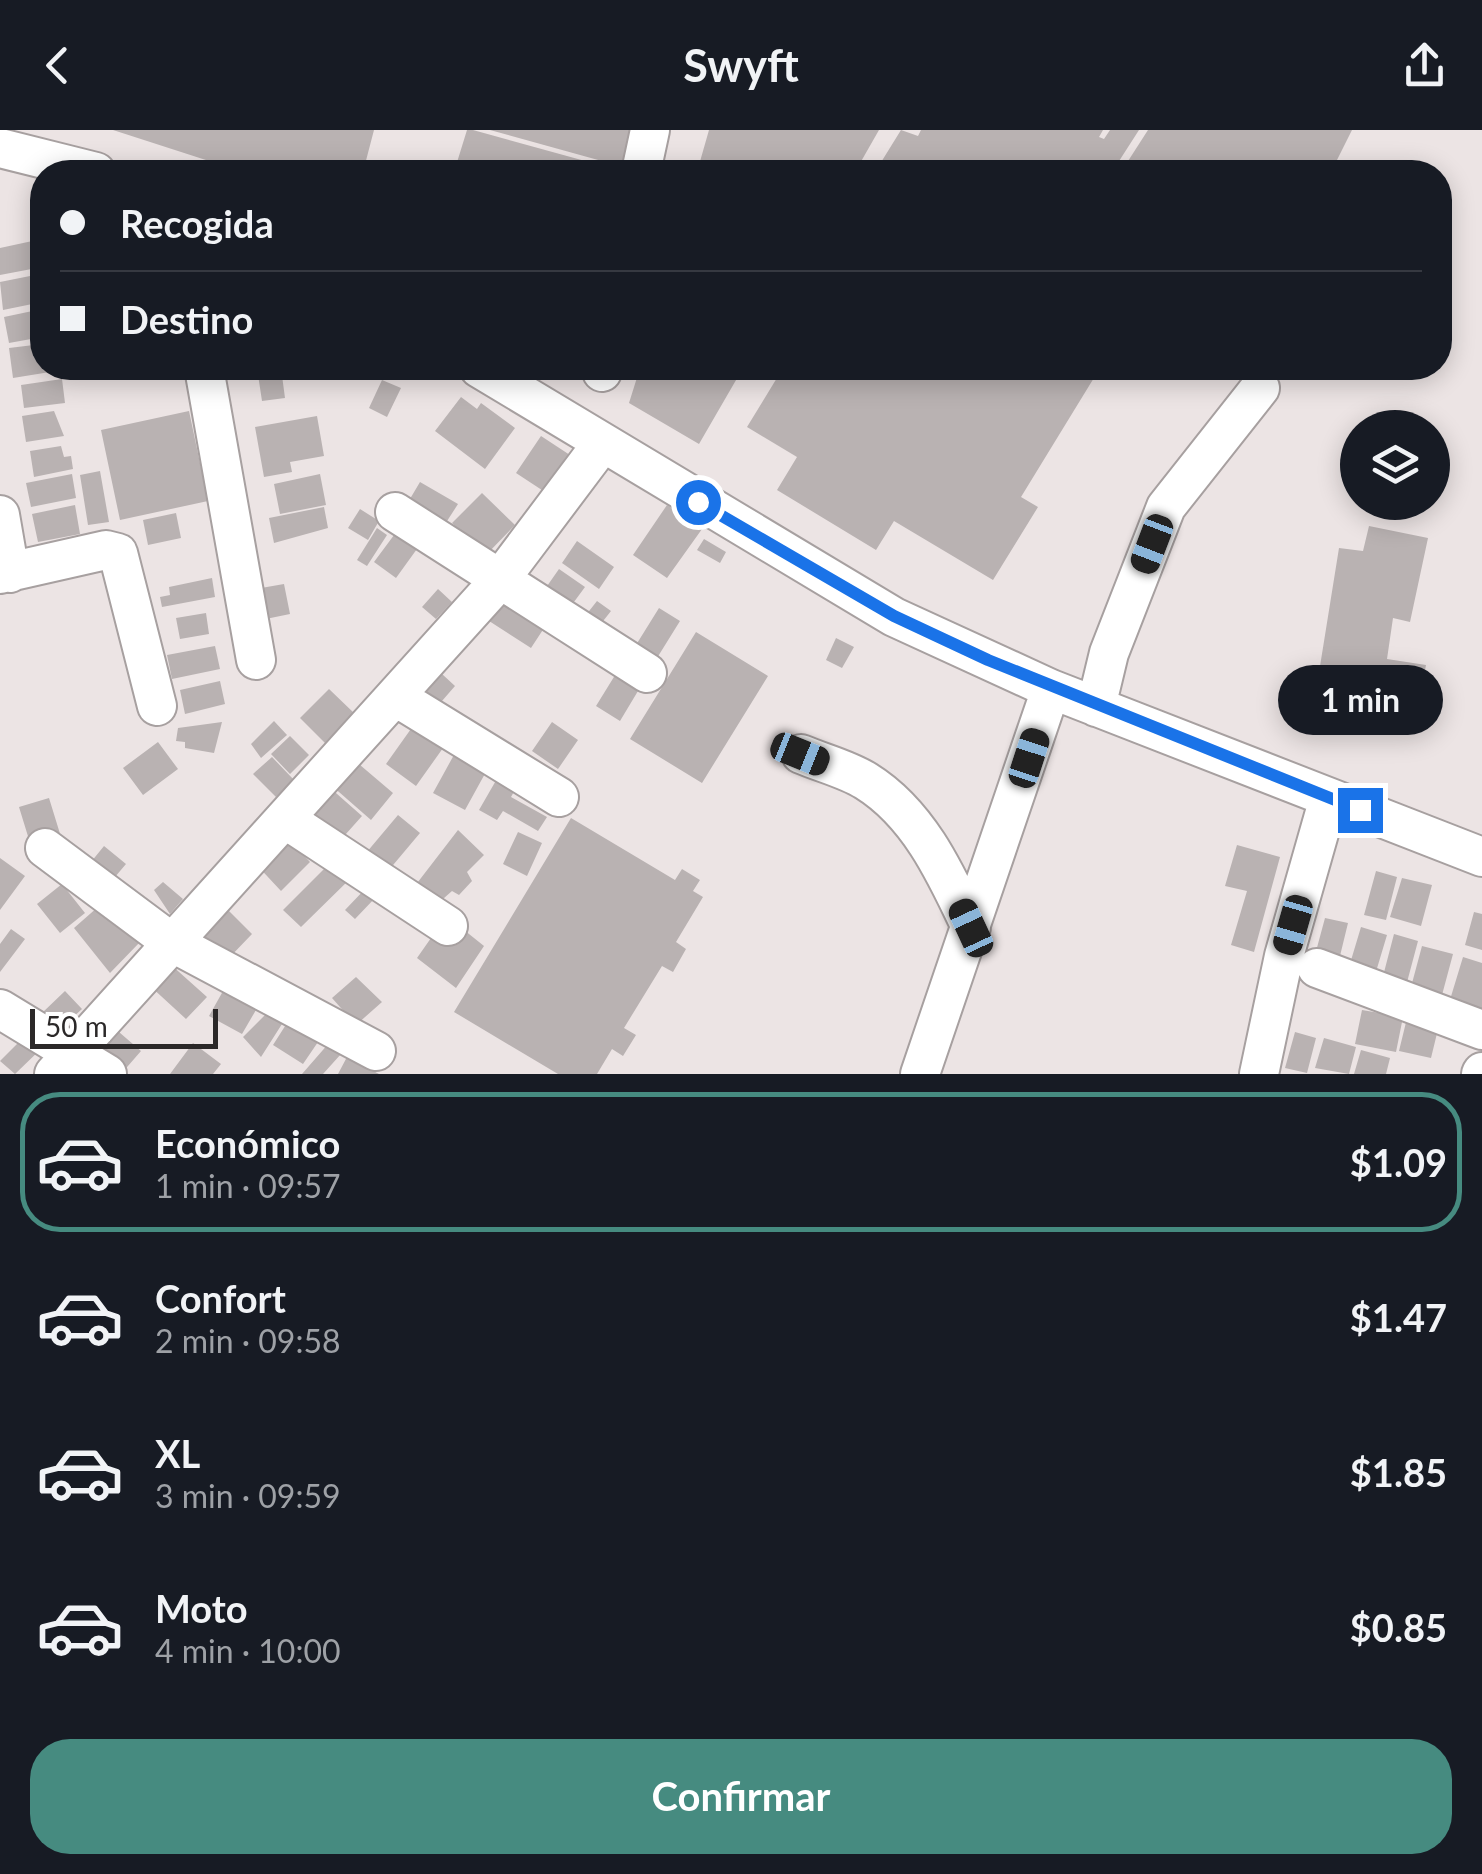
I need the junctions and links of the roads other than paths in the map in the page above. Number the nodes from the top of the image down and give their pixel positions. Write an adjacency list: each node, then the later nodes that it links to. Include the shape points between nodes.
1 (650, 130): 4 (street)
2 (0, 148): 3 (street)
3 (48, 160)
4 (644, 160)
5 (206, 380): 13 (street)
6 (497, 380): 8 (street)
7 (1260, 388): 18 (street, via 1166,508 1109,653)
8 (601, 444): 12 (street); 15 (street, via 894,616)
9 (395, 512): 12 (street)
10 (0, 515): 11 (street)
11 (5, 574): 17 (street, via 118,552)
12 (498, 582): 14 (street); 16 (street)
13 (256, 660)
14 (647, 673)
15 (1051, 689): 18 (street); 26 (street)
16 (396, 697): 20 (street); 22 (street)
17 (157, 706)
18 (1096, 707): 21 (street)
19 (800, 754): 26 (street, via 868,782 914,826 940,860)
20 (559, 797)
21 (1329, 798): 24 (street); 35 (street)
22 (285, 818): 25 (street); 27 (street)
23 (45, 848): 27 (street)
24 (1482, 857)
25 (448, 926)
26 (971, 928): 33 (street)
27 (171, 942): 31 (street); 32 (street)
28 (1317, 968): 30 (street)
29 (0, 1008): 32 (street)
30 (1482, 1030)
31 (376, 1051)
32 (63, 1064): 34 (street)
33 (921, 1073)
34 (107, 1074)
35 (1259, 1074)

